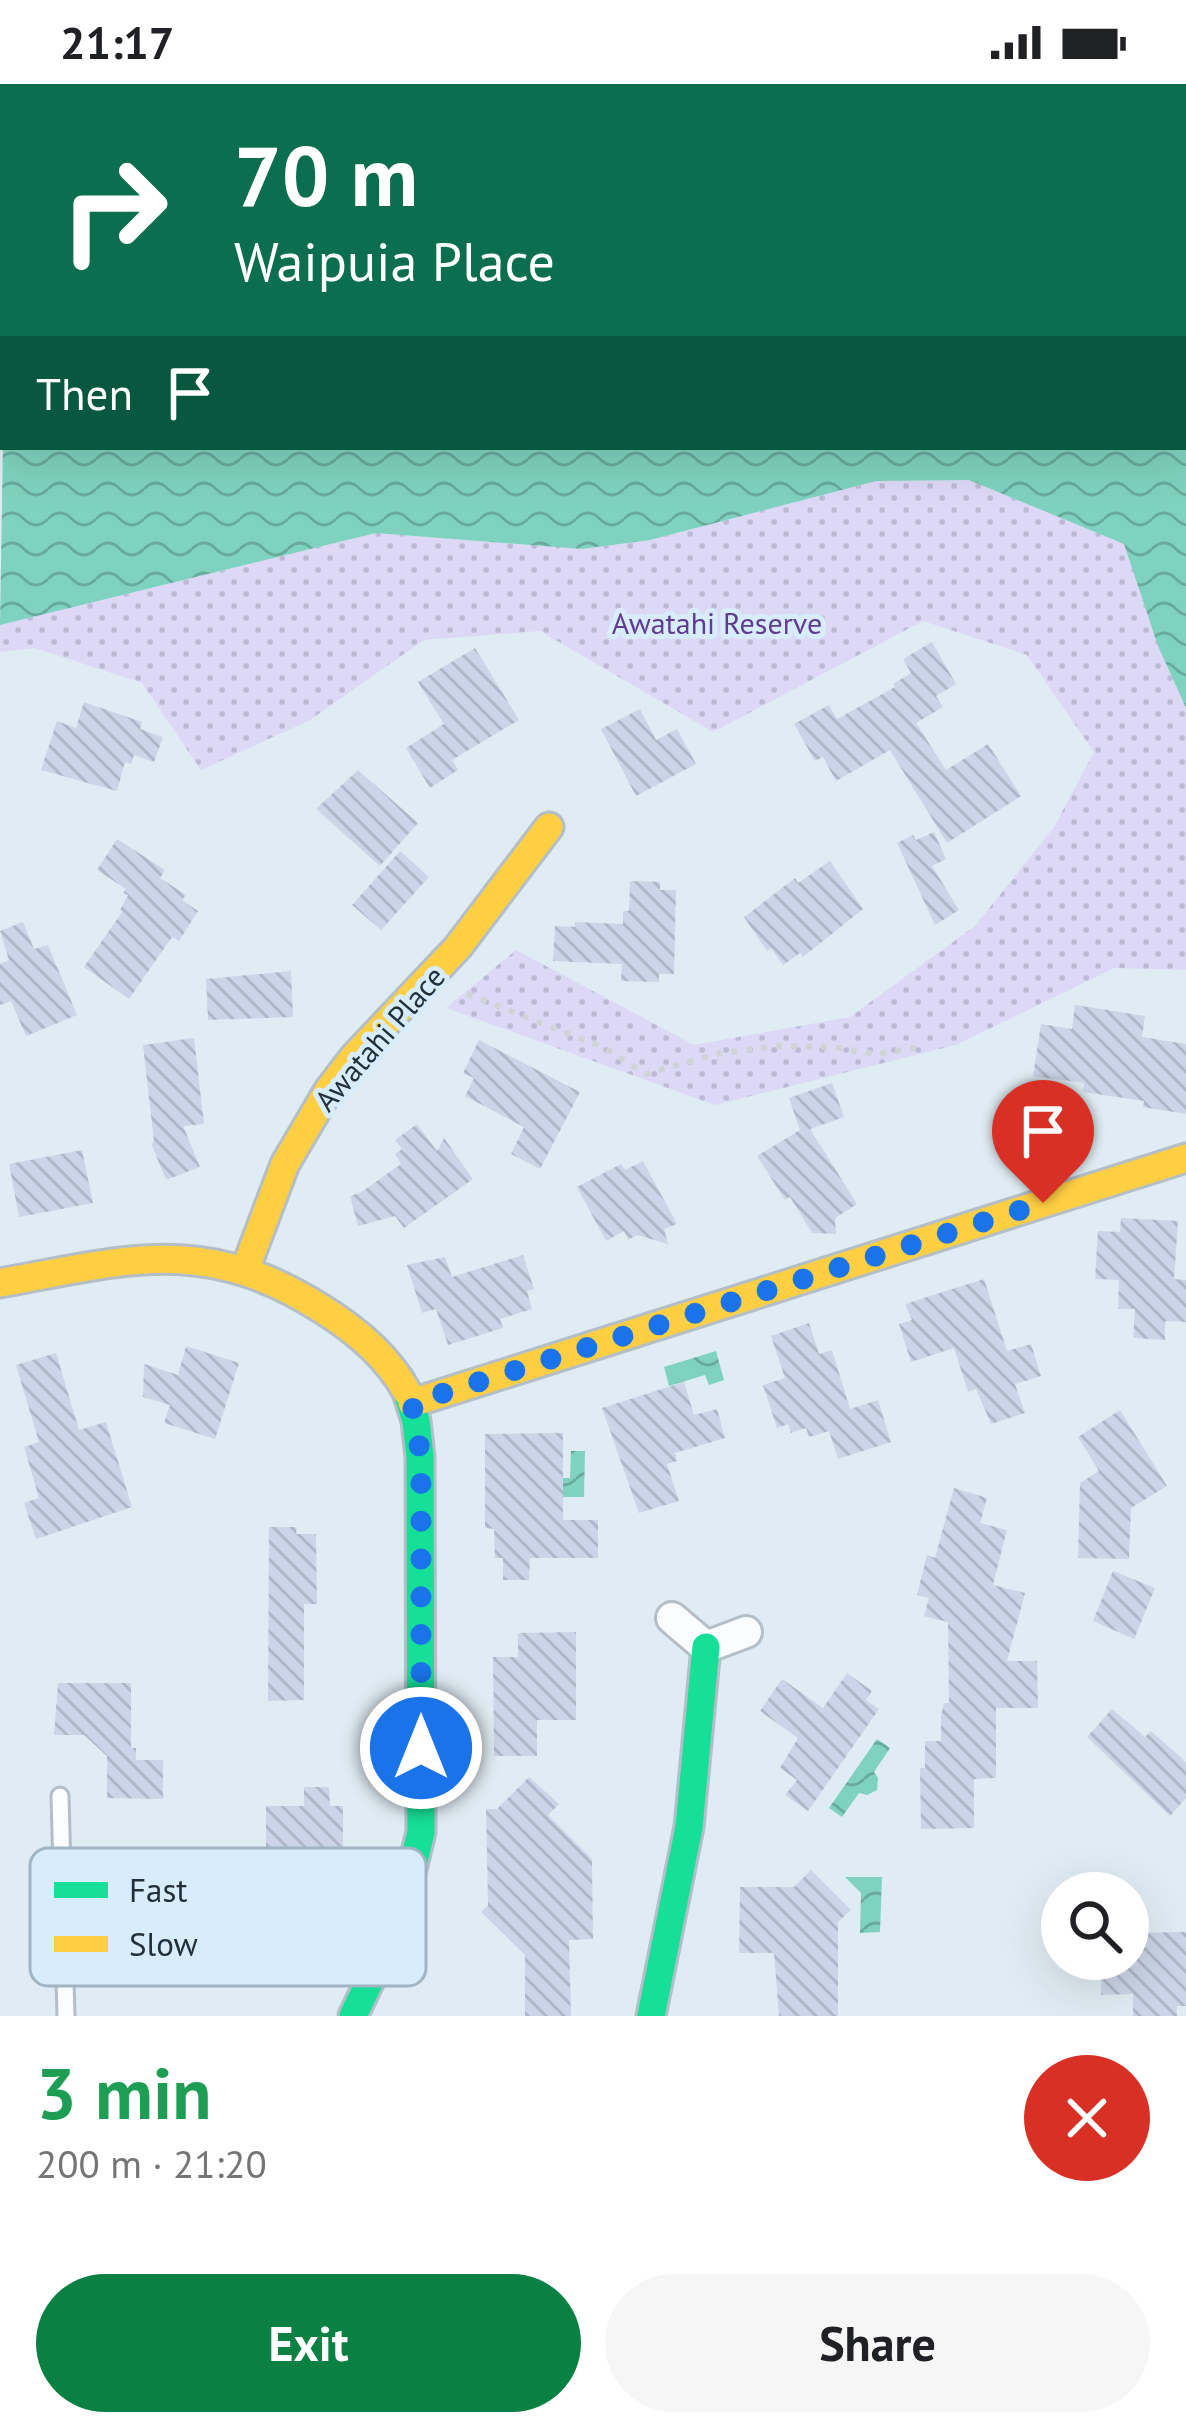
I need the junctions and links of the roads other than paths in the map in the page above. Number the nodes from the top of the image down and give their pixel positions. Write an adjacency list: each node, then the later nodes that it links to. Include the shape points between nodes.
1 (549, 827): 3 (street, Awatahi Place, via 458,946 328,1091 286,1164)
2 (1186, 1158): 5 (street)
3 (245, 1270): 4 (street, via 156,1257); 5 (street, via 364,1338)
4 (0, 1283)
5 (412, 1403): 11 (street, via 421,1457)
6 (672, 1618): 8 (street)
7 (746, 1632): 8 (street)
8 (706, 1648): 16 (street, via 689,1827)
9 (60, 1796): 10 (lane)
10 (61, 1848)
11 (418, 1848)
12 (65, 1986): 14 (lane)
13 (367, 1986): 15 (street)
14 (66, 2016)
15 (352, 2016)
16 (651, 2016)

